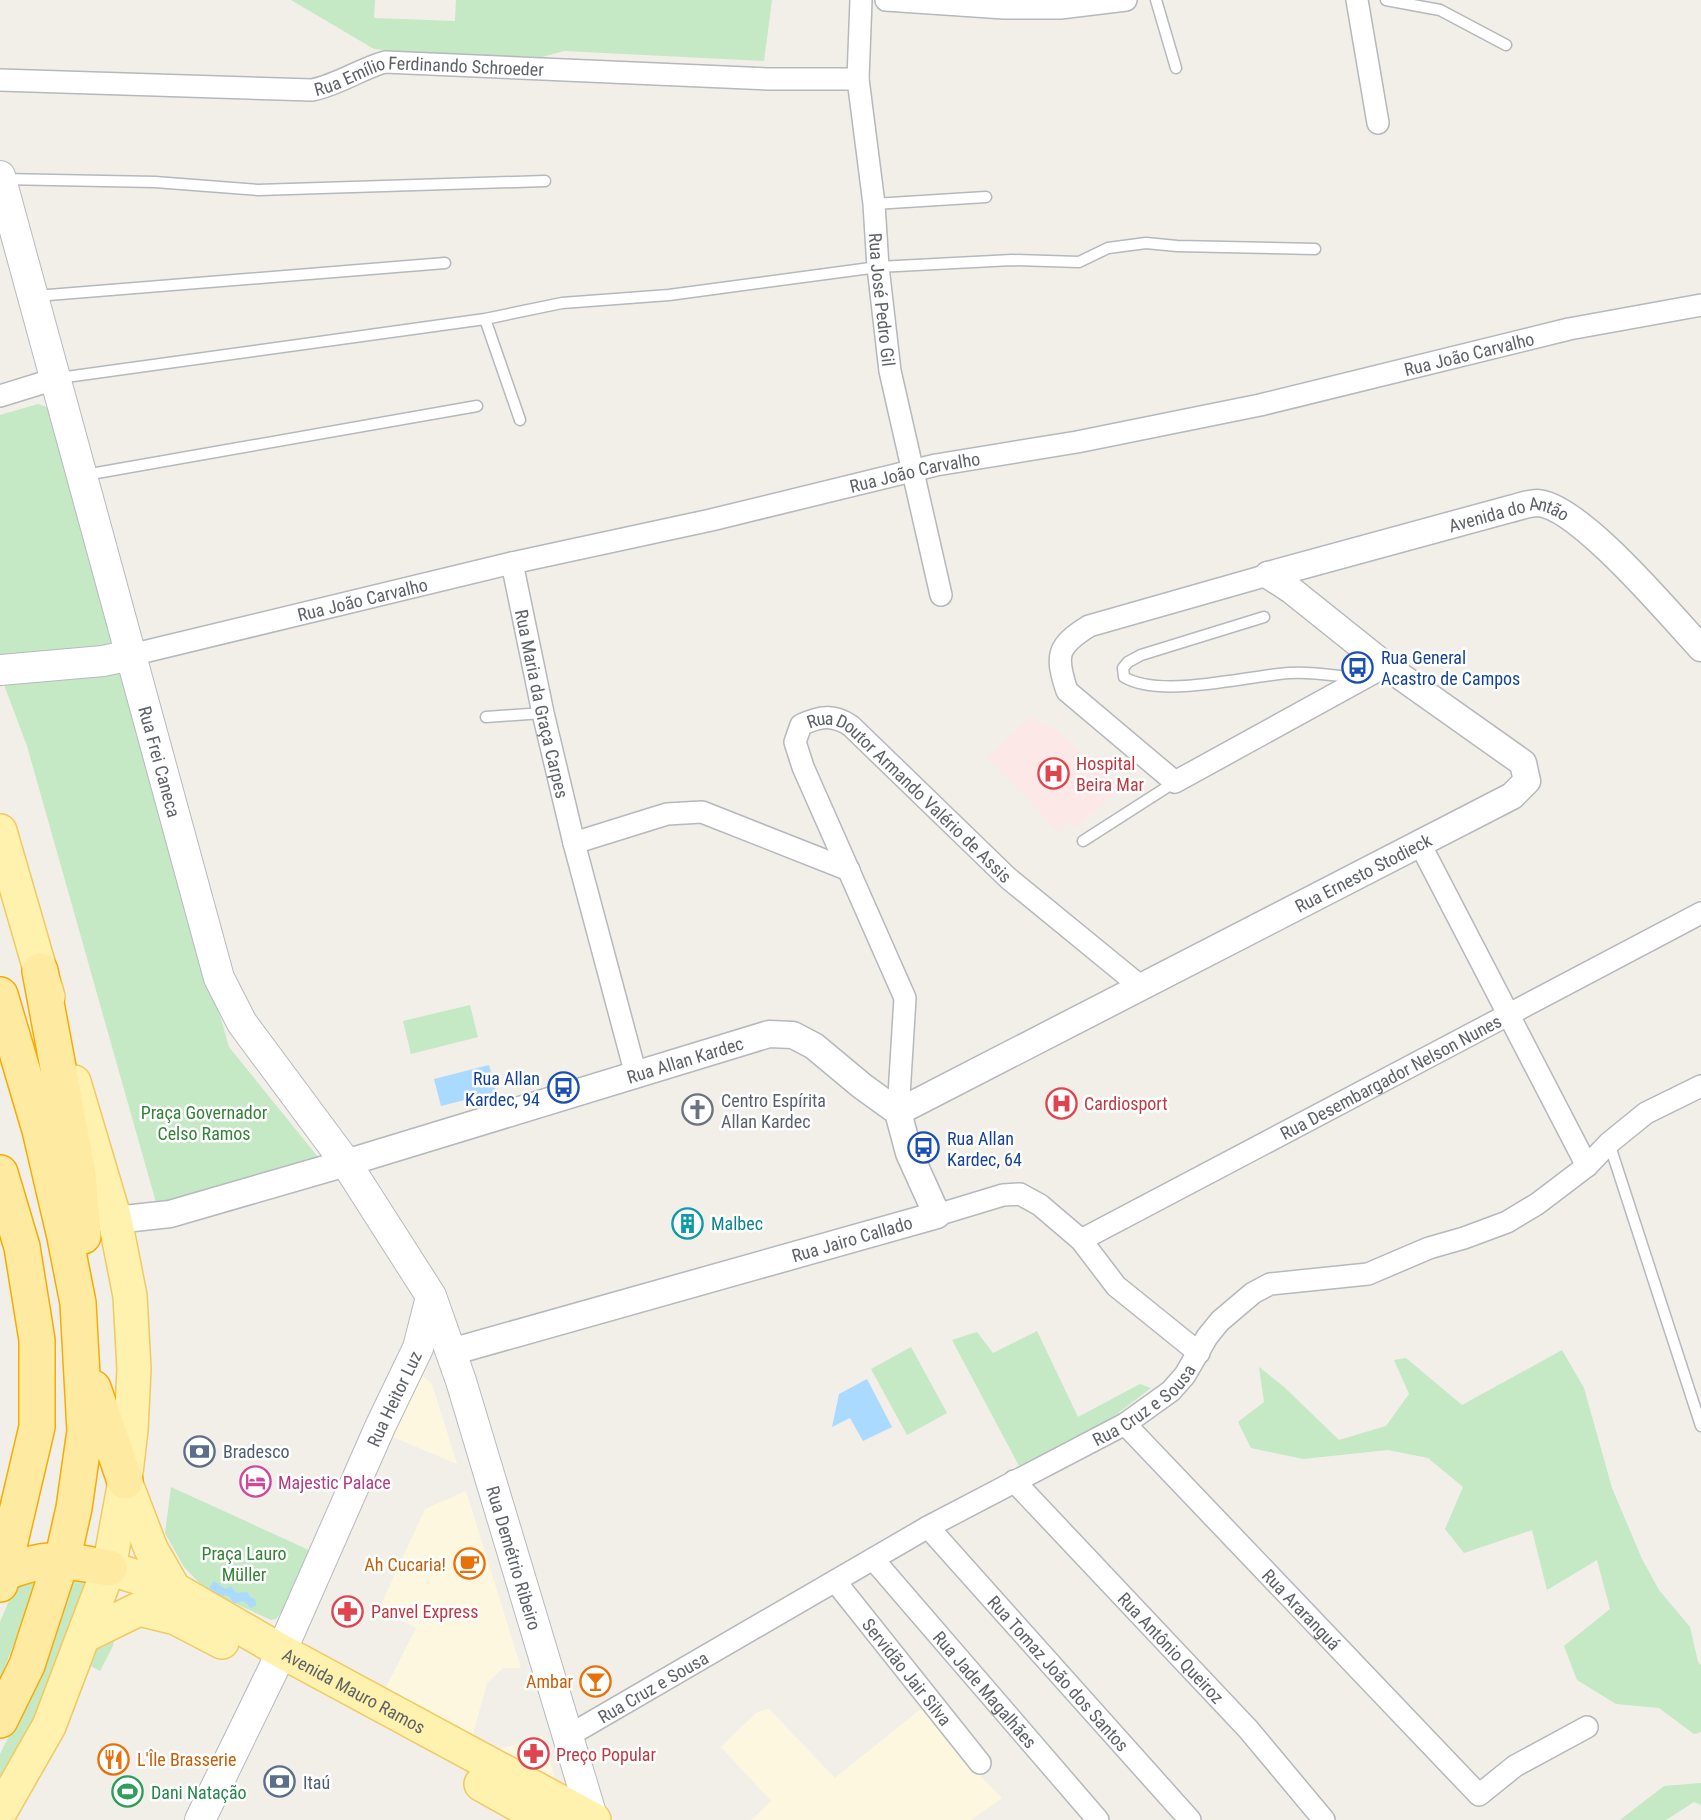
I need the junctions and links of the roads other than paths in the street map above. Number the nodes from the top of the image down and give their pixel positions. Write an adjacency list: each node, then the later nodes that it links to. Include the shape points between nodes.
1 (861, 0): 9 (street, Rua José Pedro Gil)
2 (886, 0): 3 (street, via 1004,8 1060,8)
3 (1126, 0)
4 (1156, 0): 8 (lane)
5 (1357, 0): 11 (street)
6 (1385, 0): 7 (lane, via 1440,10)
7 (1506, 45)
8 (1176, 68)
9 (858, 79): 10 (street, Rua Emílio Ferdinando Schroeder, via 385,62 312,90); 15 (street, Rua José Pedro Gil)
10 (0, 80)
11 (1378, 123)
12 (0, 177): 13 (lane, via 258,190); 19 (main road, Rua Frei Caneca)
13 (545, 181)
14 (986, 197): 15 (lane)
15 (874, 204): 18 (street, Rua José Pedro Gil)
16 (1315, 249): 18 (lane, via 1146,243 1108,248 1079,262 1012,260)
17 (445, 263): 19 (lane)
18 (878, 267): 21 (lane, via 669,295 562,303); 26 (street, Rua José Pedro Gil, via 890,371)
19 (32, 296): 22 (main road, Rua Frei Caneca)
20 (1701, 305): 26 (street, Rua João Carvalho, via 1569,329 1260,405)
21 (485, 320): 22 (lane); 25 (lane)
22 (55, 379): 23 (street); 27 (main road, Rua Frei Caneca)
23 (0, 396)
24 (477, 406): 27 (lane)
25 (520, 420)
26 (914, 470): 28 (street, Rua João Carvalho); 30 (street, Rua José Pedro Gil)
27 (83, 476): 33 (main road, Rua Frei Caneca)
28 (512, 563): 33 (street, Rua João Carvalho); 36 (street, Rua Maria da Graça Carpes)
29 (1269, 575): 32 (street, Avenida do Antão, via 1538,503 1583,527); 35 (street, Rua Ernesto Stodieck, via 1291,590); 38 (street, via 1101,621 1066,642 1060,657 1067,691)
30 (941, 594)
31 (1264, 617): 35 (lane, via 1141,655 1123,668 1124,677 1160,686 1289,673)
32 (1701, 648)
33 (131, 655): 34 (main road); 55 (main road, Rua Frei Caneca, via 219,978 242,1023)
34 (0, 670)
35 (1375, 672): 38 (street); 42 (street, Rua Ernesto Stodieck, via 1523,763 1527,773 1527,781 1512,796)
36 (543, 713): 37 (lane); 41 (street, Rua Maria da Graça Carpes)
37 (486, 717)
38 (1175, 782): 40 (lane)
39 (0, 831): 45 (main road)
40 (1083, 841)
41 (574, 843): 43 (street, via 667,814 702,812); 50 (street, Rua Maria da Graça Carpes)
42 (1420, 844): 46 (street, Rua Ernesto Stodieck); 48 (street)
43 (849, 870): 46 (street, Rua Doutor Armando Valério de Assis, via 795,742 801,725 818,717 838,717 851,726 1009,878); 52 (street, Rua Doutor Armando Valério de Assis, via 905,998)
44 (1701, 913): 48 (street, Rua Desembargador Nelson Nunes)
45 (40, 971): 59 (main road); 62 (highway, via 78,1174 83,1233)
46 (1140, 986): 52 (street, Rua Ernesto Stodieck)
47 (0, 995): 53 (highway)
48 (1509, 1016): 56 (street); 60 (street, Rua Desembargador Nelson Nunes)
49 (0, 1061): 53 (highway, via 12,1072)
50 (636, 1075): 52 (street, Rua Allan Kardec, via 769,1034 793,1035 814,1046); 55 (street, Rua Allan Kardec)
51 (1701, 1086): 54 (street, Rua Cruz e Sousa, via 1646,1113)
52 (898, 1112): 58 (street, via 909,1153)
53 (40, 1130): 62 (highway)
54 (1609, 1143): 56 (street, Rua Cruz e Sousa); 67 (lane)
55 (346, 1163): 59 (street, via 170,1214); 61 (main road, Rua Frei Caneca)
56 (1587, 1166): 64 (street, Rua Cruz e Sousa, via 1507,1222 1368,1274 1270,1284 1220,1321)
57 (0, 1172): 74 (highway, via 22,1247 37,1340 37,1427)
58 (937, 1215): 60 (street, Rua Jairo Callado, via 1020,1194); 63 (street, Rua Jairo Callado)
59 (115, 1220): 68 (main road, via 130,1296 134,1369)
60 (1081, 1240): 64 (street, Rua Jairo Callado, via 1116,1286)
61 (431, 1296): 63 (main road, Rua Demétrio Ribeiro); 78 (main road, Rua Heitor Luz, via 418,1348)
62 (78, 1303): 65 (highway)
63 (452, 1352): 81 (main road, Rua Demétrio Ribeiro)
64 (1199, 1353): 66 (street, Rua Cruz e Sousa, via 1171,1391)
65 (81, 1356): 68 (highway); 71 (highway, via 85,1431)
66 (1125, 1424): 69 (street, Rua Cruz e Sousa); 80 (street, Rua Araranguá, via 1479,1795 1515,1766)
67 (1701, 1426)
68 (125, 1480): 73 (main road); 76 (main road, via 151,1549)
69 (1014, 1481): 70 (street, Rua Cruz e Sousa); 89 (street, Rua Antônio Queiroz, via 1248,1729)
70 (928, 1527): 72 (street, Rua Cruz e Sousa); 88 (street, Rua Tomaz João dos Santos)
71 (62, 1559): 73 (highway); 74 (highway, via 33,1562); 79 (highway, via 27,1665)
72 (873, 1559): 75 (street, Rua Cruz e Sousa); 87 (street, Rua Jade Magalhães)
73 (109, 1568): 76 (main road, Avenida Mauro Ramos); 77 (main road)
74 (2, 1579)
75 (835, 1581): 81 (street, Rua Cruz e Sousa); 82 (street, Servidão Jair Silva)
76 (174, 1589): 78 (main road, Avenida Mauro Ramos)
77 (84, 1636): 78 (main road, Avenida Mauro Ramos, via 139,1609 176,1618); 83 (main road, via 49,1726)
78 (277, 1660): 84 (main road, Rua Heitor Luz); 85 (main road, Avenida Mauro Ramos); 86 (main road, Avenida Mauro Ramos)
79 (0, 1720)
80 (1587, 1727)
81 (568, 1736): 86 (main road, Rua Demétrio Ribeiro)
82 (980, 1763)
83 (0, 1812)
84 (200, 1820)
85 (545, 1820)
86 (593, 1820)
87 (1098, 1820)
88 (1190, 1820)
89 (1324, 1820)

